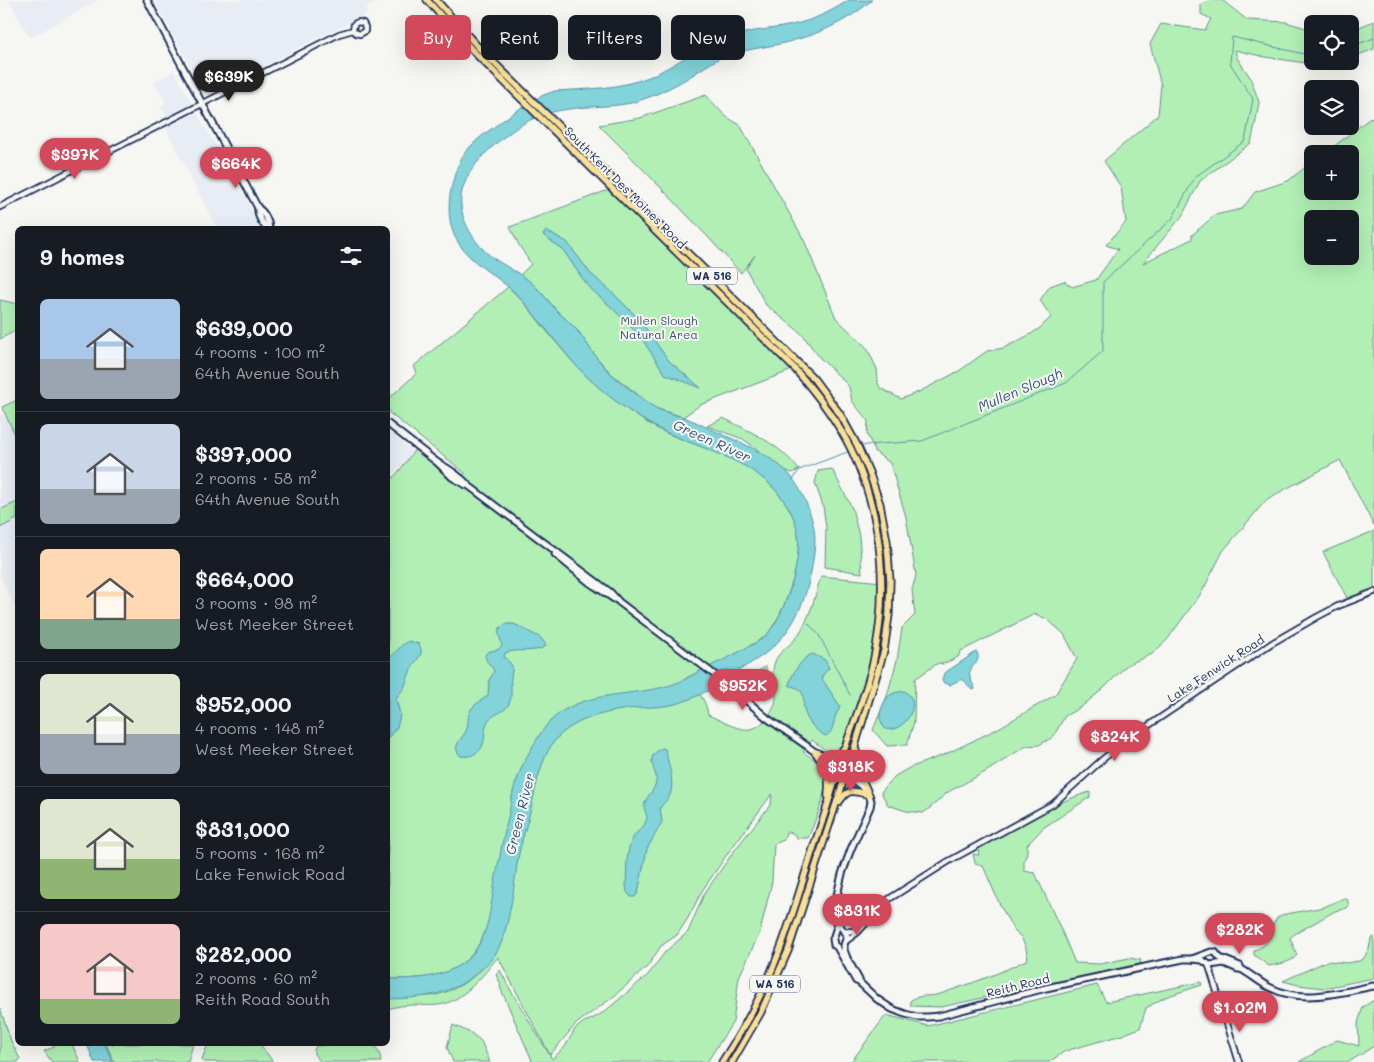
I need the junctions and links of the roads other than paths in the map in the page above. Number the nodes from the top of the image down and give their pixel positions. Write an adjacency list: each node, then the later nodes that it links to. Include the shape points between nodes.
1 (147, 0): 5 (main road)
2 (427, 0): 12 (highway, South Kent Des Moines Road / WA 516, via 474,52 795,369 825,406 851,447 872,505 882,582 873,664)
3 (436, 0): 13 (highway, South Kent Des Moines Road / WA 516, via 479,48 800,364 846,423 880,504 890,581 884,651)
4 (353, 30): 5 (street)
5 (203, 104): 6 (street); 7 (main road)
6 (0, 207)
7 (269, 226)
8 (390, 426): 9 (main road, via 446,472)
9 (539, 540): 11 (main road); 11 (main road, via 610,592)
10 (1374, 592): 21 (street, Lake Fenwick Road, via 1335,608 1258,653 1124,742 1053,804 893,896)
11 (618, 602): 14 (main road)
12 (848, 742): 14 (highway, via 834,757); 15 (highway, South Kent Des Moines Road / WA 516)
13 (856, 746): 16 (highway, South Kent Des Moines Road / WA 516); 17 (highway, via 857,769)
14 (815, 752): 15 (main road); 18 (highway, via 826,767 829,778)
15 (839, 770): 16 (main road); 18 (highway, South Kent Des Moines Road / WA 516)
16 (846, 775): 17 (main road); 19 (highway, South Kent Des Moines Road / WA 516)
17 (870, 795): 19 (highway, via 849,791); 20 (main road, Reith Road, via 870,807 851,848)
18 (827, 806): 35 (highway, South Kent Des Moines Road / WA 516, via 778,955 747,1021)
19 (835, 808): 36 (highway, South Kent Des Moines Road / WA 516, via 788,952 761,1012)
20 (835, 906): 22 (main road, Reith Road); 23 (main road, Reith Road)
21 (859, 930): 22 (street); 24 (street, Lake Fenwick Road)
22 (844, 931): 23 (main road); 24 (main road, Reith Road, via 847,936)
23 (836, 933): 25 (main road, Reith Road, via 832,941)
24 (845, 943): 25 (main road); 33 (main road, Reith Road, via 846,955)
25 (837, 947): 33 (main road, Reith Road)
26 (1208, 953): 27 (main road, via 1215,952); 28 (main road, Reith Road); 29 (main road)
27 (1218, 957): 30 (main road); 31 (main road)
28 (1192, 959): 29 (main road, Reith Road); 33 (main road, Reith Road, via 1046,988 928,1017 892,1009)
29 (1206, 963): 30 (main road); 32 (street)
30 (1216, 964): 31 (main road); 32 (street)
31 (1242, 968): 34 (main road, via 1271,988 1292,995)
32 (1212, 976): 37 (street)
33 (859, 982)
34 (1374, 986)
35 (722, 1062)
36 (732, 1062)
37 (1239, 1062)

